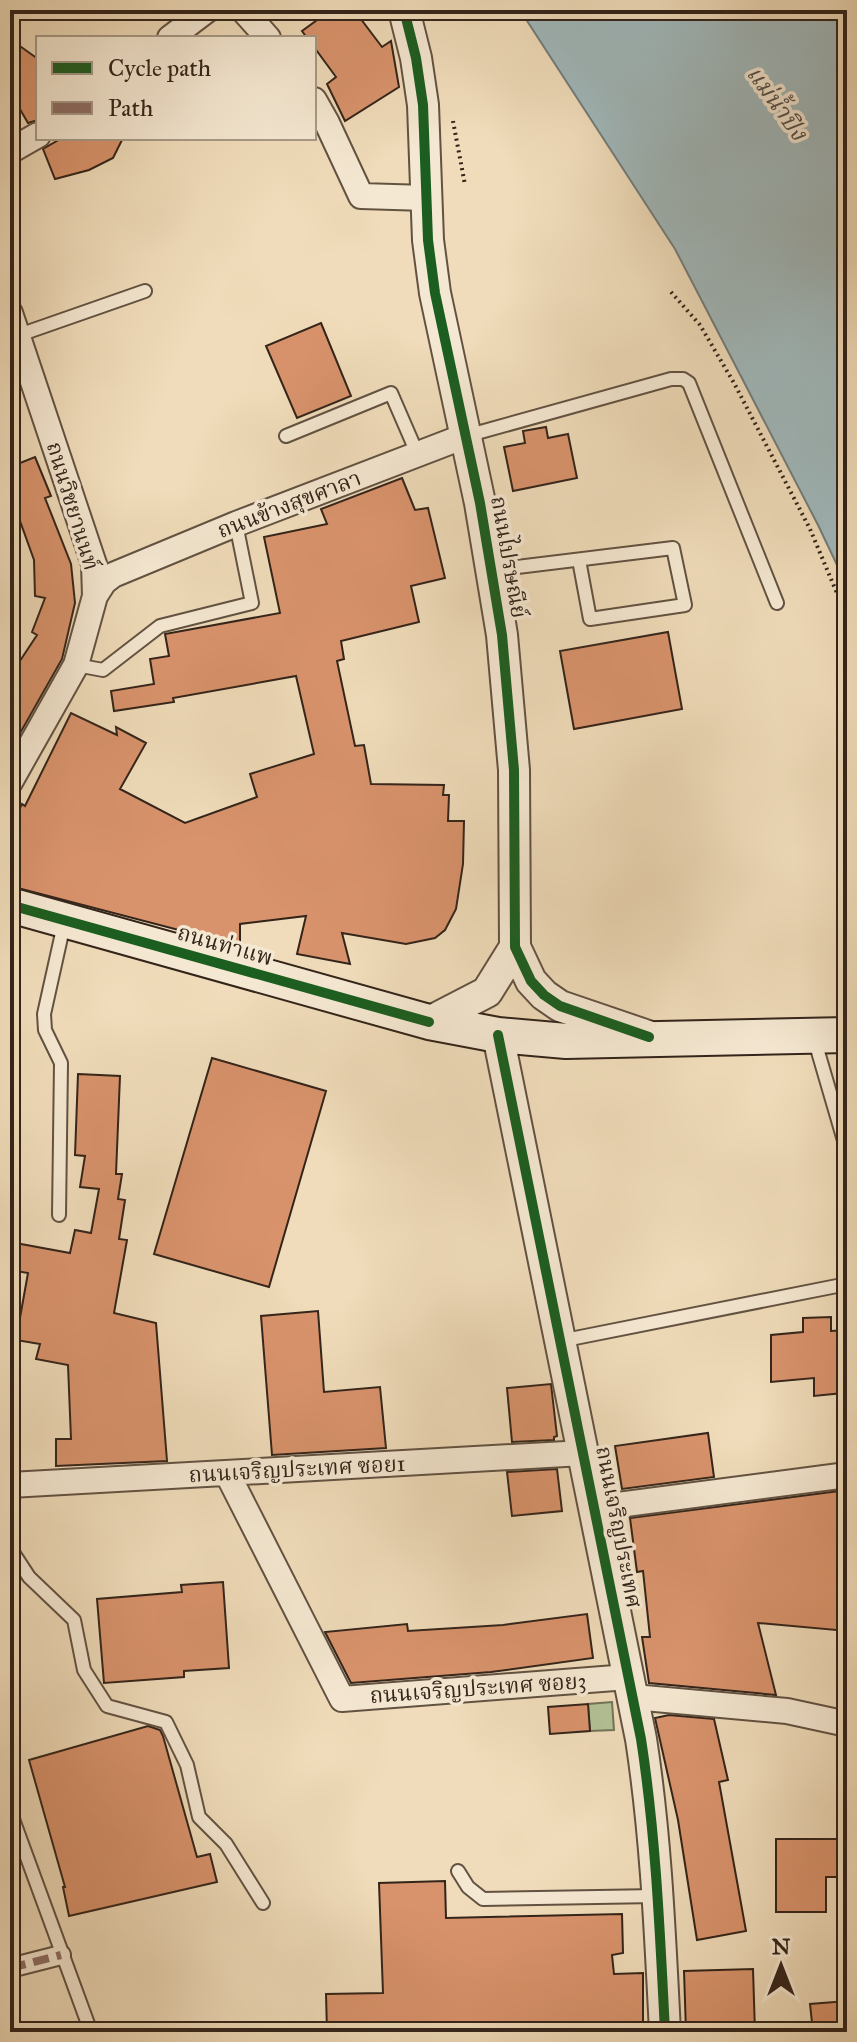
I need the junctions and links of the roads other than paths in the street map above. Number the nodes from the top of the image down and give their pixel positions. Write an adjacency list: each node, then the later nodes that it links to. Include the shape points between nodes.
1 (207, 10): 4 (street)
2 (243, 10): 5 (street)
3 (404, 10): 9 (street, ถนนไปรษณีย์, via 423,105)
4 (173, 36)
5 (266, 36)
6 (316, 104): 9 (street, via 361,196)
7 (36, 136): 8 (street)
8 (10, 151)
9 (426, 198): 13 (street, ถนนไปรษณีย์, via 435,293)
10 (145, 291): 11 (lane)
11 (14, 324): 17 (street, ถนนวิชยานนท์)
12 (286, 436): 14 (lane, via 391,393)
13 (465, 436): 14 (street, ถนนข้างสุขศาลา); 18 (street, ถนนไปรษณีย์); 19 (lane, via 683,379 697,396)
14 (417, 453): 15 (street, ถนนข้างสุขศาลา)
15 (236, 524): 17 (street, ถนนข้างสุขศาลา); 20 (lane, via 252,603 160,626 103,670)
16 (579, 560): 16 (lane, via 673,548 685,605 590,619); 18 (lane)
17 (104, 569): 20 (street, ถนนวิชยานนท์)
18 (493, 570): 24 (street, ถนนไปรษณีย์, via 514,770)
19 (777, 603)
20 (76, 665): 21 (street, ถนนวิชยานนท์)
21 (10, 782)
22 (10, 905): 23 (main road, ถนนท่าแพ)
23 (64, 920): 25 (main road, ถนนท่าแพ); 30 (lane, via 44,1014 45,1030 61,1063)
24 (515, 947): 25 (street, via 487,992); 28 (street, ถนนไปรษณีย์, via 531,981 560,1006)
25 (429, 1022): 26 (main road, ถนนท่าแพ)
26 (498, 1035): 28 (main road, ถนนท่าแพ, via 598,1041); 32 (street, ถนนเจริญประเทศ)
27 (830, 1036): 28 (main road, ถนนท่าแพ); 29 (lane)
28 (649, 1037)
29 (847, 1151)
30 (59, 1215)
31 (847, 1284): 32 (lane)
32 (560, 1341): 33 (street, ถนนเจริญประเทศ)
33 (583, 1453): 34 (street, ถนนเจริญประเทศ ซอย1); 37 (street, ถนนเจริญประเทศ)
34 (227, 1473): 36 (street, ถนนเจริญประเทศ ซอย1); 39 (street, ถนนเจริญประเทศ ซอย3, via 342,1699)
35 (847, 1475): 37 (street)
36 (10, 1485)
37 (595, 1508): 39 (street, ถนนเจริญประเทศ)
38 (10, 1548): 44 (lane, via 29,1577 74,1620 84,1670 107,1706 166,1722 187,1765 199,1817 226,1844)
39 (630, 1687): 40 (street); 43 (street, ถนนเจริญประเทศ, via 648,1782)
40 (847, 1724)
41 (10, 1811): 45 (lane)
42 (458, 1871): 43 (lane, via 483,1899)
43 (657, 1896): 48 (street, ถนนเจริญประเทศ)
44 (263, 1903)
45 (61, 1955): 46 (street); 47 (lane)
46 (10, 1968)
47 (91, 2032)
48 (665, 2032)

